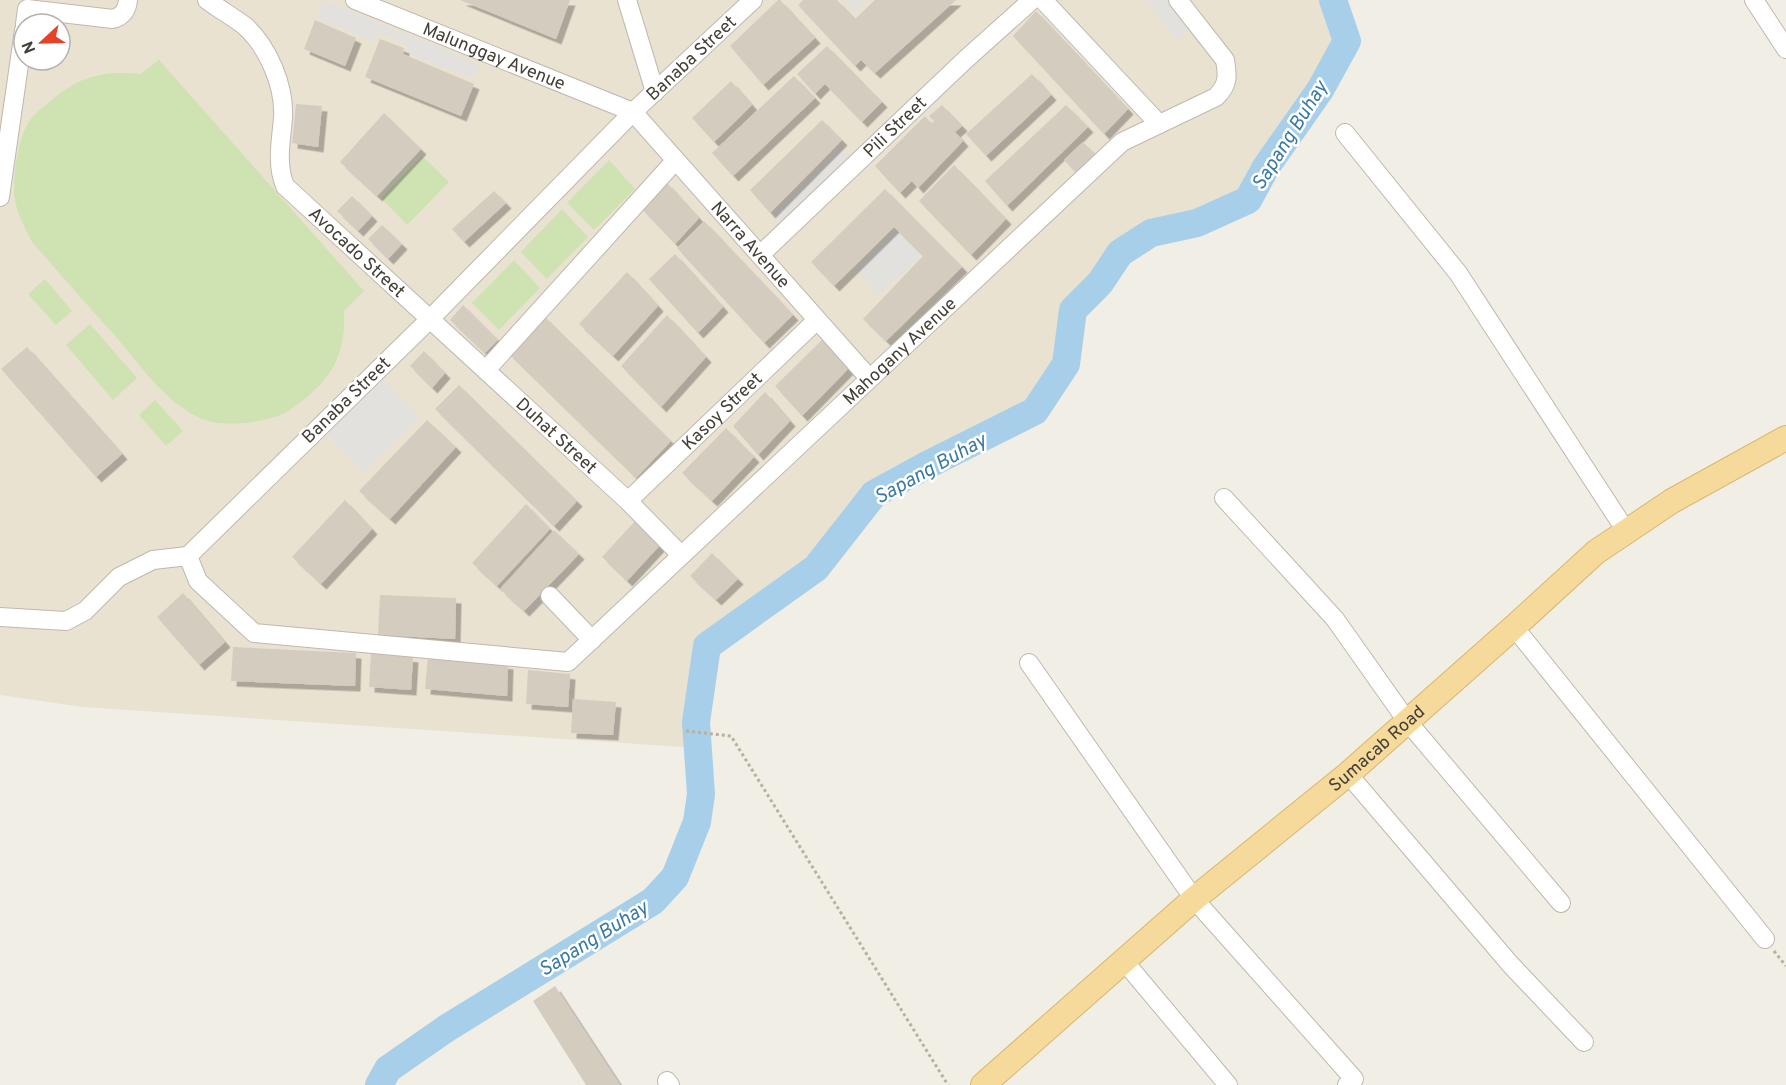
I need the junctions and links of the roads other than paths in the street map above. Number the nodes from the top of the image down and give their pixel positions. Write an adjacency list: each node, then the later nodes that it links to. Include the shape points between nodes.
1 (128, 0): 12 (street, via 127,8 113,19)
2 (207, 0): 22 (street, Avocado Street, via 246,27 272,67 284,106 279,171 285,186)
3 (355, 0): 16 (street, Malunggay Avenue)
4 (627, 0): 15 (street)
5 (753, 0): 15 (street, Banaba Street)
6 (1032, 0): 21 (street, Pili Street)
7 (1043, 0): 17 (street)
8 (1178, 0): 17 (street, Mahogany Avenue, via 1225,60 1225,88 1216,97)
9 (1754, 0): 13 (street)
10 (27, 12): 11 (street)
11 (53, 12)
12 (72, 14)
13 (1786, 50)
14 (18, 72): 20 (street)
15 (655, 92): 16 (street, Banaba Street)
16 (633, 112): 19 (street, Narra Avenue); 22 (street, Banaba Street)
17 (1159, 124): 25 (street, Mahogany Avenue, via 1122,142)
18 (1346, 133): 29 (street, via 1458,273)
19 (675, 161): 21 (street, Narra Avenue); 24 (street)
20 (0, 197)
21 (760, 255): 23 (street, Narra Avenue)
22 (430, 319): 24 (street, Duhat Street); 31 (street, Banaba Street)
23 (817, 320): 25 (street, Narra Avenue); 28 (street, Kasoy Street)
24 (486, 370): 28 (street, Duhat Street)
25 (869, 378): 30 (street, Mahogany Avenue)
26 (1786, 438): 29 (main road, Sumacab Road)
27 (1224, 498): 37 (street, via 1335,618)
28 (628, 501): 30 (street, Duhat Street)
29 (1626, 531): 34 (main road, Sumacab Road, via 1596,552)
30 (681, 555): 35 (street, Mahogany Avenue)
31 (188, 556): 33 (street, via 153,560 119,577 85,611 66,621); 35 (street, Mahogany Avenue, via 198,581 255,633 568,662)
32 (550, 596): 35 (street)
33 (0, 617)
34 (1514, 627): 37 (main road, Sumacab Road); 41 (street)
35 (592, 640)
36 (1029, 663): 39 (street)
37 (1407, 721): 38 (main road, Sumacab Road); 40 (street)
38 (1348, 774): 39 (main road, Sumacab Road); 43 (street, via 1510,964)
39 (1194, 899): 42 (main road, Sumacab Road); 46 (street, via 1354,1079)
40 (1561, 903)
41 (1765, 939)
42 (1124, 962): 44 (main road, Sumacab Road); 45 (street)
43 (1584, 1042)
44 (983, 1085)
45 (1228, 1085)
46 (1347, 1085)

